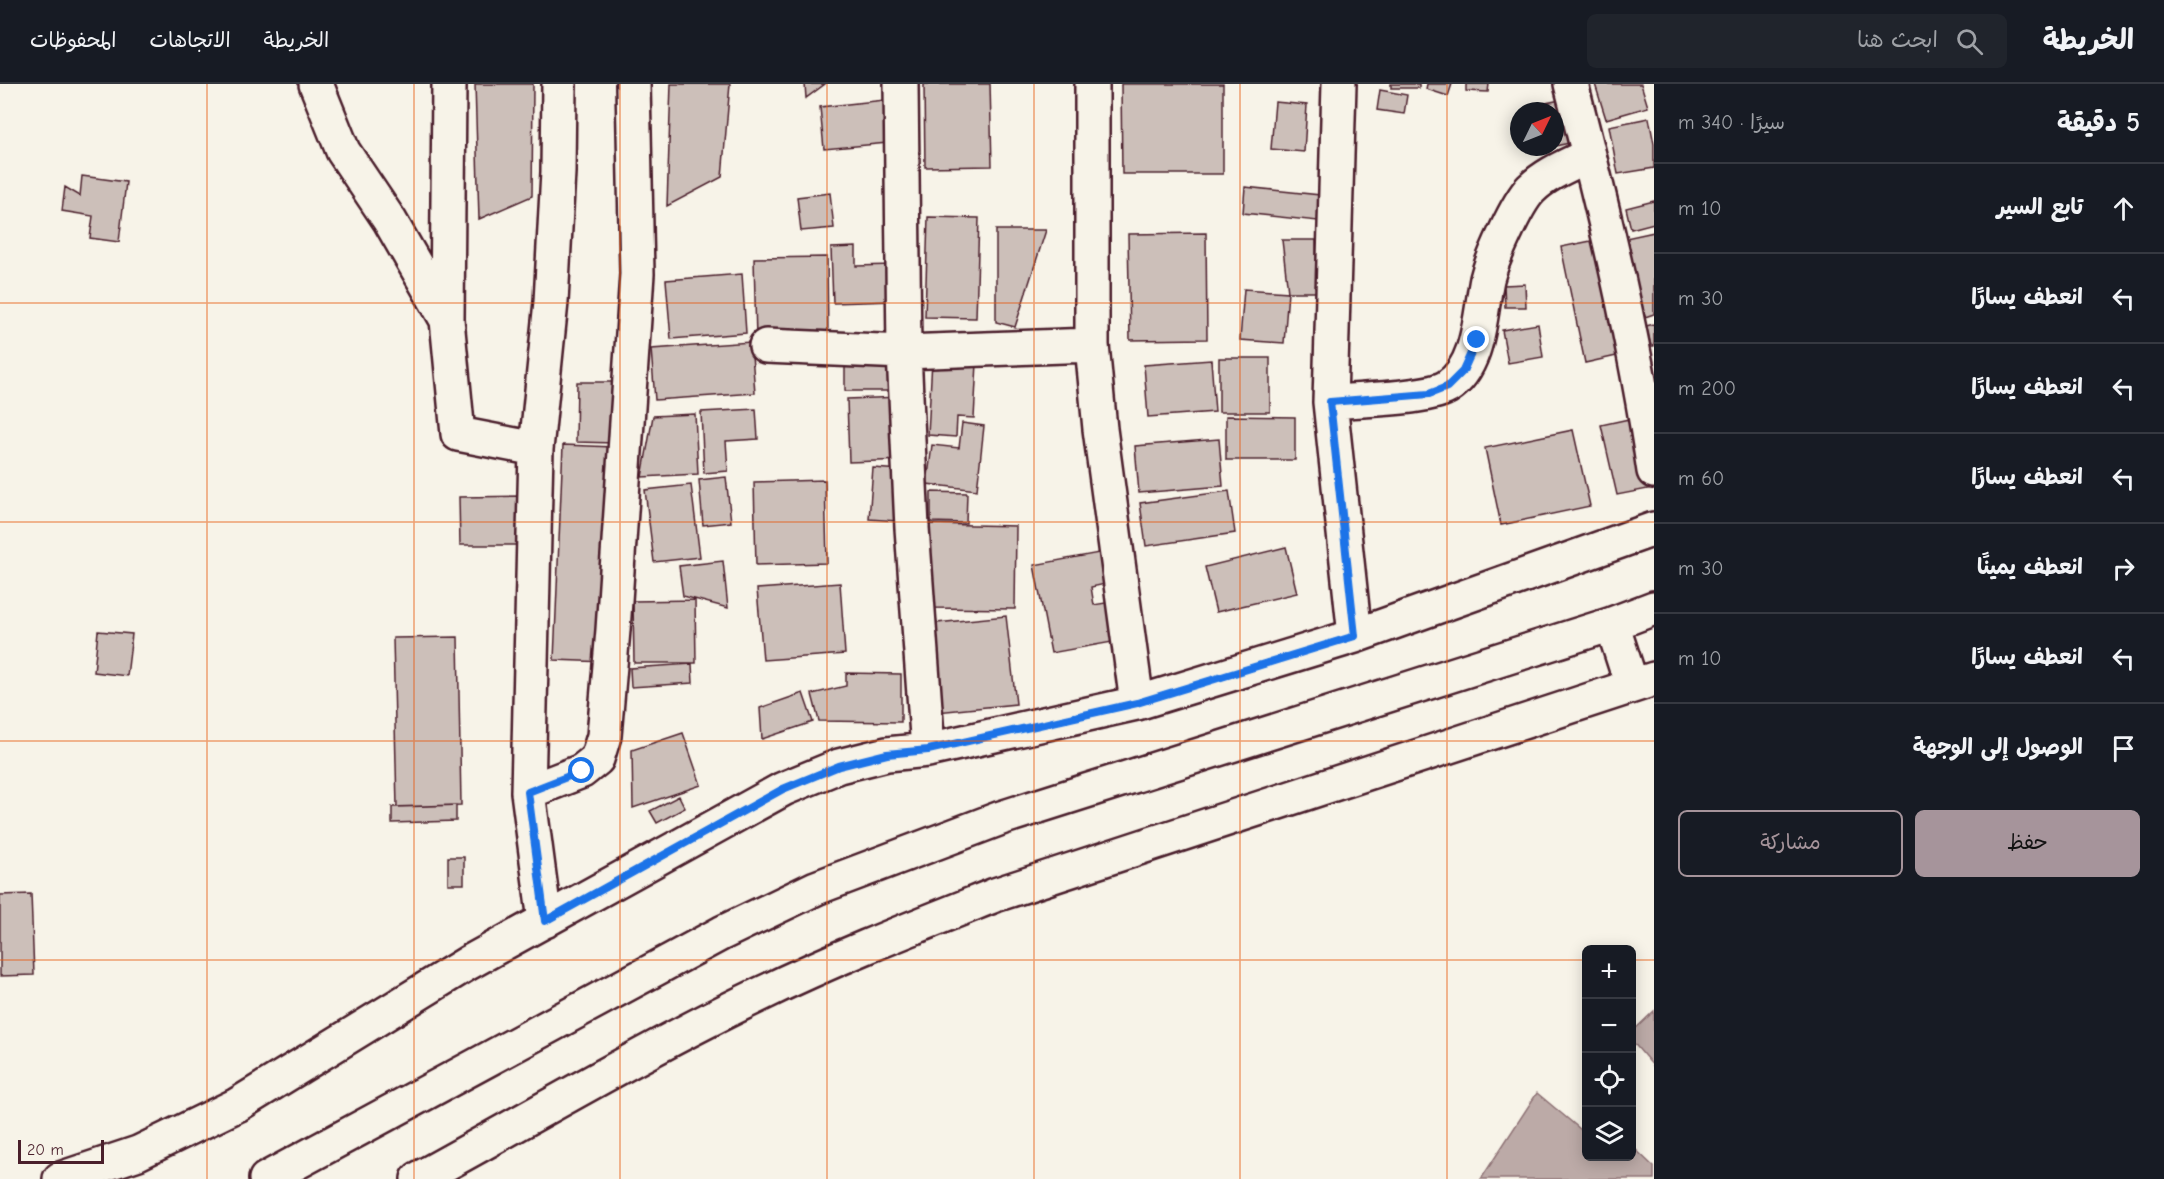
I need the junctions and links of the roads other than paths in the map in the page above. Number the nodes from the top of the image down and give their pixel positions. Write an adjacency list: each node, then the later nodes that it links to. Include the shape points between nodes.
1 (316, 84): 10 (street, via 343,151 390,221)
2 (449, 84): 10 (street)
3 (559, 84): 15 (street, via 550,302)
4 (633, 84): 24 (street, via 636,274 604,735 597,759 582,771)
5 (901, 84): 13 (street)
6 (1092, 84): 11 (street)
7 (1340, 84): 14 (street)
8 (1571, 84): 9 (street)
9 (1589, 155): 14 (street, via 1544,177 1515,210 1488,276 1477,340 1463,371 1447,387 1429,394); 16 (street, via 1607,222)
10 (447, 320): 15 (street, via 458,434)
11 (1092, 345): 13 (street); 22 (street)
12 (766, 346): 13 (street)
13 (904, 352): 23 (street)
14 (1330, 402): 20 (street)
15 (536, 450): 24 (street)
16 (1654, 471)
17 (1654, 529): 20 (street)
18 (1654, 608): 19 (street)
19 (1612, 624): 21 (street); 27 (street, via 1001,818 816,888 722,933)
20 (1355, 636): 22 (street)
21 (1643, 683): 28 (street, via 995,895 890,937 762,993)
22 (1137, 703): 23 (street)
23 (928, 750): 25 (street, via 887,754 839,766 783,789)
24 (528, 792): 25 (street)
25 (545, 921): 26 (street, via 468,963 237,1105 138,1153)
26 (60, 1179)
27 (266, 1179)
28 (418, 1179)

